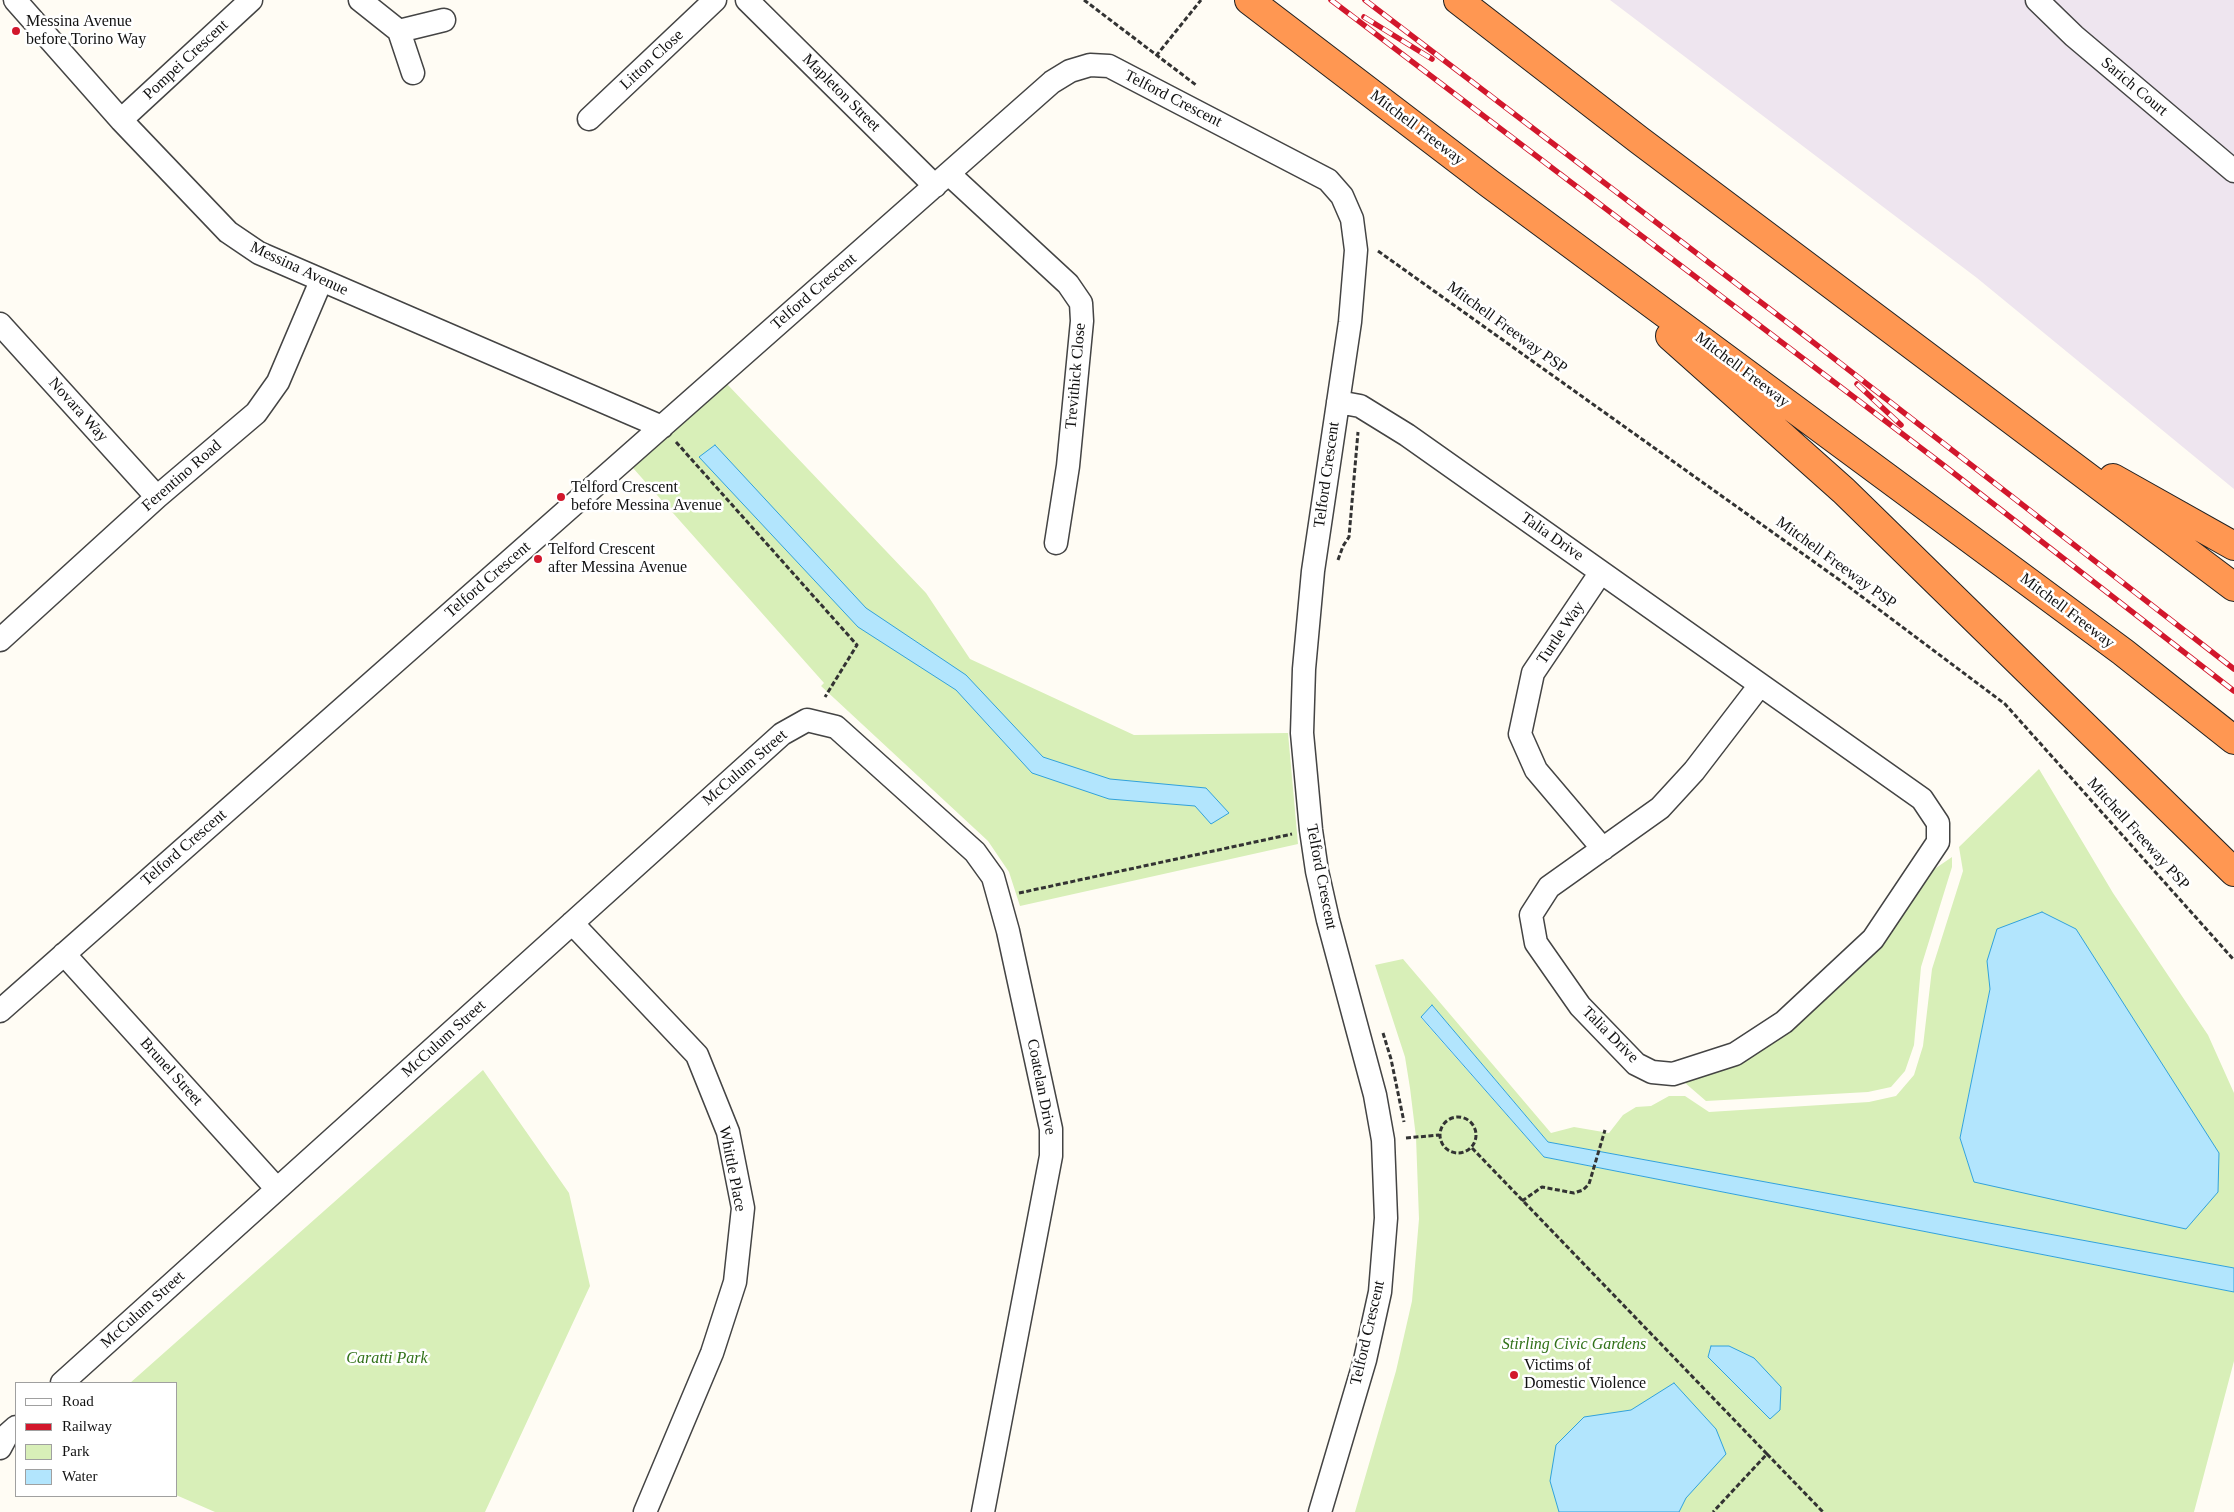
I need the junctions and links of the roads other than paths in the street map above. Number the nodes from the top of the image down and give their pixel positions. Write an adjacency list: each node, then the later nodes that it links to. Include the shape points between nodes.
1 (15, 0): 13 (street, Messina Avenue)
2 (251, 0): 13 (street, Pompei Crescent)
3 (360, 0): 10 (street)
4 (715, 0): 12 (street, Litton Close)
5 (747, 0): 15 (street, Mapleton Street)
6 (1249, 0): 16 (highway, Mitchell Freeway)
7 (1458, 0): 21 (highway)
8 (2037, 0): 14 (street, Sarich Court, via 2074,36)
9 (444, 20): 10 (street)
10 (399, 31): 11 (street)
11 (413, 73)
12 (588, 119)
13 (121, 120): 17 (street, Messina Avenue, via 228,232 260,253)
14 (2234, 171)
15 (942, 180): 19 (street, Telford Crescent, via 1052,82 1070,71 1109,66 1328,180 1342,196 1352,219 1356,250 1350,322); 20 (street, Telford Crescent); 23 (street, Trevithick Close, via 1068,284 1081,303 1069,457)
16 (1535, 216): 30 (highway, Mitchell Freeway, via 2124,652); 32 (highway, via 1844,491)
17 (321, 281): 20 (street, Messina Avenue); 22 (street, Ferentino Road, via 278,382 256,413)
18 (0, 324): 22 (street, Novara Way)
19 (1349, 404): 25 (street, Talia Drive, via 1407,434); 42 (street, Telford Crescent, via 1313,571 1302,733 1311,830 1328,920 1375,1095 1383,1140 1386,1218 1380,1292 1365,1360)
20 (662, 427): 34 (street, Telford Crescent)
21 (2028, 432): 24 (highway); 26 (highway)
22 (156, 497): 27 (street, Ferentino Road)
23 (1056, 543)
24 (2234, 546)
25 (1601, 572): 28 (street, Talia Drive); 31 (street, Turtle Way, via 1533,673 1520,734 1536,770)
26 (2234, 587)
27 (0, 640)
28 (1760, 685): 31 (street, Talia Drive, via 1694,771 1660,808); 31 (street, Talia Drive, via 1922,799 1938,823 1938,842 1873,939 1784,1022 1736,1054 1673,1074 1652,1072 1636,1064 1580,1006 1536,943 1531,915 1549,887)
29 (836, 727): 33 (street, McCulum Street, via 807,720 782,734); 41 (street, Coatelan Drive, via 975,852 993,877 1051,1129 1051,1156)
30 (2234, 740)
31 (1603, 850)
32 (2234, 872)
33 (572, 923): 36 (street, McCulum Street); 40 (street, Whittle Place, via 697,1055 728,1132 743,1208 735,1282 712,1353)
34 (64, 954): 35 (street, Telford Crescent); 36 (street, Brunel Street)
35 (0, 1011)
36 (278, 1189): 37 (street, McCulum Street)
37 (63, 1382)
38 (15, 1428): 39 (street)
39 (0, 1448)
40 (645, 1512)
41 (983, 1512)
42 (1320, 1512)

